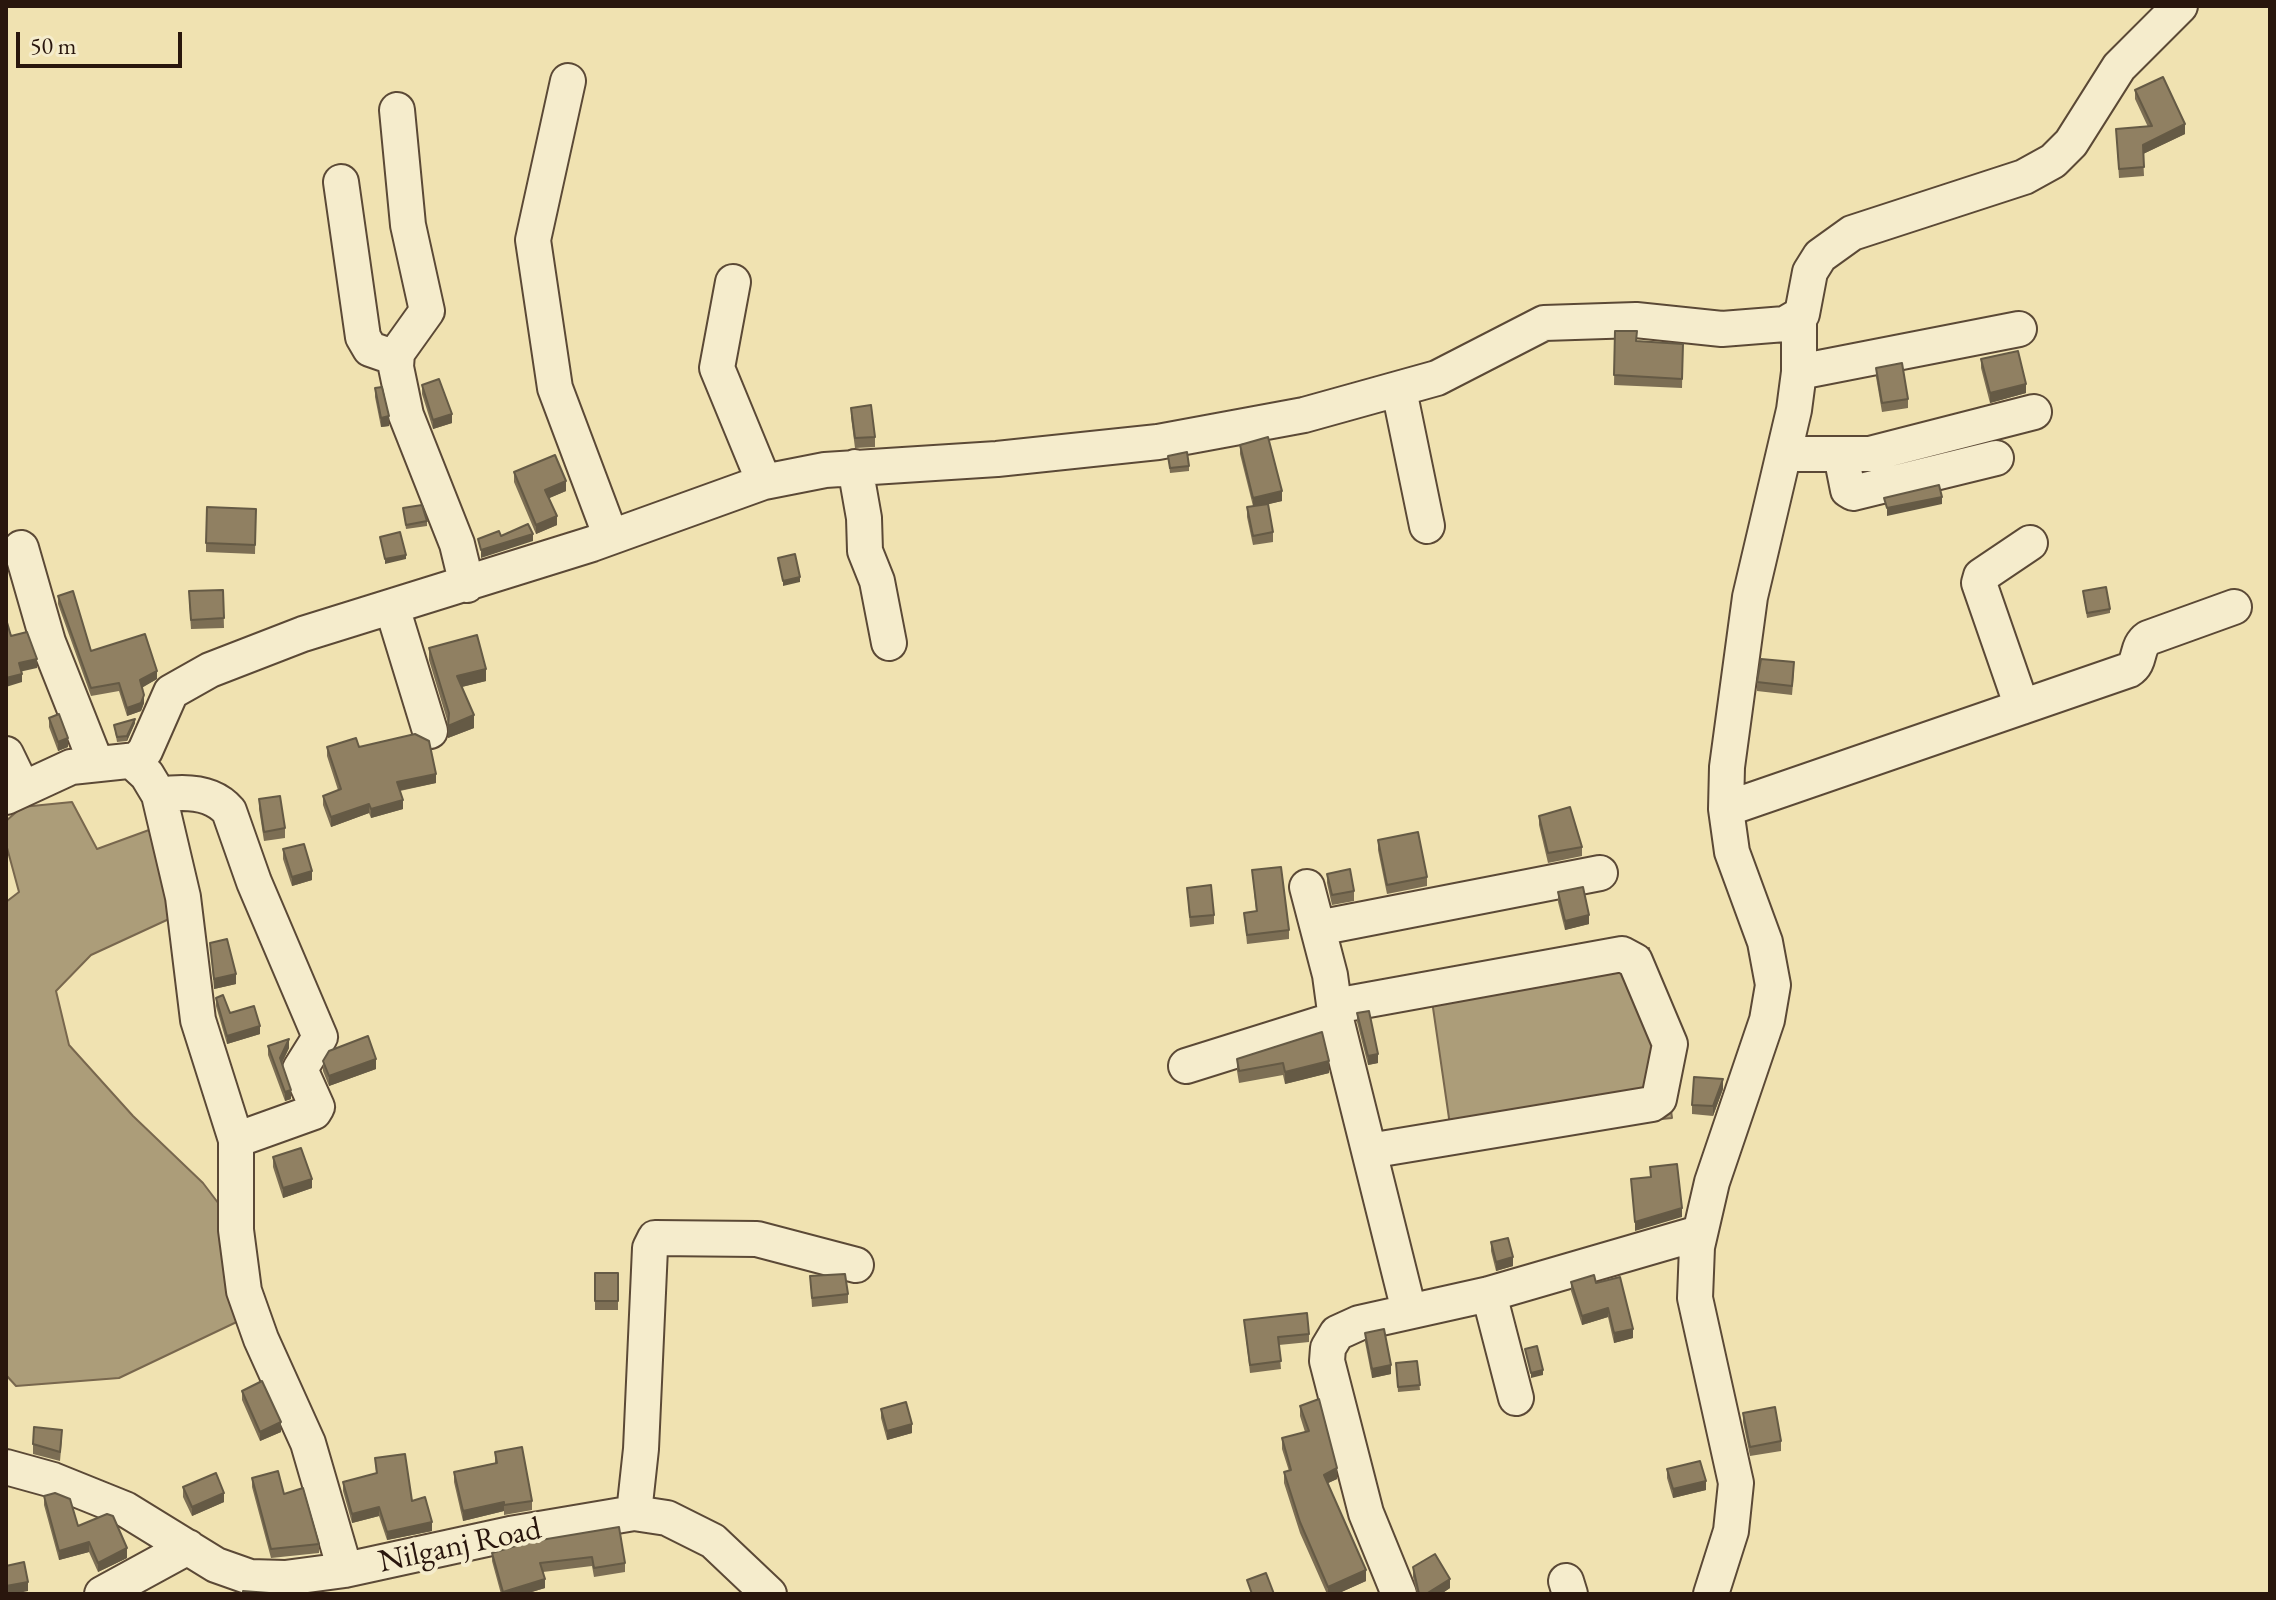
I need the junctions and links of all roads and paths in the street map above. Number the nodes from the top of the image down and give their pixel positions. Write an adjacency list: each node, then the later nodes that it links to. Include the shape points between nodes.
1 (2180, 6): 6 (street, via 2119,67 2071,143 2053,161 2024,177 1840,240 1813,266)
2 (568, 81): 18 (street, via 533,247 555,388)
3 (397, 110): 8 (street, via 408,225 427,311)
4 (341, 182): 8 (street, via 363,337 370,349)
5 (733, 282): 16 (street, via 717,368)
6 (1799, 317): 9 (street); 10 (street, via 1785,324 1733,329 1636,320 1544,323 1451,372)
7 (2019, 329): 9 (street)
8 (396, 358): 21 (street, via 403,403 457,544)
9 (1799, 372): 12 (street)
10 (1399, 390): 15 (street, via 1304,415 1158,442); 17 (street)
11 (2034, 412): 13 (street, via 1881,452)
12 (1786, 454): 13 (street); 32 (street, via 1750,597 1730,734)
13 (1841, 455): 14 (street, via 1853,493)
14 (1996, 458)
15 (855, 467): 16 (street); 24 (street, via 865,551 877,581)
16 (764, 482): 18 (street)
17 (1427, 526)
18 (611, 537): 21 (street)
19 (2030, 543): 25 (street, via 1981,576 1979,583)
20 (21, 548): 29 (street, via 54,659)
21 (467, 585): 22 (street)
22 (392, 607): 26 (street); 28 (street, via 303,634 190,678 171,692 145,751)
23 (2234, 607): 25 (street, via 2148,638 2129,670)
24 (889, 643)
25 (2022, 707): 32 (street)
26 (430, 731)
27 (6, 754): 30 (street)
28 (133, 762): 29 (street); 31 (street)
29 (96, 763): 30 (street, via 71,767)
30 (14, 792)
31 (159, 795): 38 (street, via 179,875 198,1020); 38 (street, via 190,792 229,811 320,1037 300,1069 317,1107 314,1112)
32 (1726, 809): 40 (street, via 1732,852 1765,942 1773,985 1767,1020)
33 (1600, 873): 35 (street)
34 (1307, 887): 35 (street)
35 (1318, 928): 36 (street)
36 (1336, 1013): 37 (street); 39 (street); 39 (street, via 1622,954 1635,961 1670,1044 1659,1099 1652,1104)
37 (1186, 1066)
38 (236, 1140): 48 (street, via 236,1230 244,1291 308,1443)
39 (1369, 1151): 43 (street)
40 (1699, 1233): 42 (street); 52 (street, via 1695,1298 1736,1483 1731,1531)
41 (856, 1265): 46 (street, via 757,1239 655,1238 650,1248)
42 (1489, 1294): 43 (street); 44 (street)
43 (1409, 1311): 51 (street, via 1342,1330 1333,1338 1327,1361 1366,1513)
44 (1516, 1398)
45 (7, 1459): 47 (street, Nilganj Road, via 125,1509)
46 (634, 1513): 48 (street, Nilganj Road); 50 (street, Nilganj Road, via 667,1518 713,1541)
47 (207, 1569): 48 (street, Nilganj Road, via 265,1579); 49 (street)
48 (345, 1570)
49 (102, 1594)
50 (769, 1594)
51 (1399, 1594)
52 (1711, 1594)

